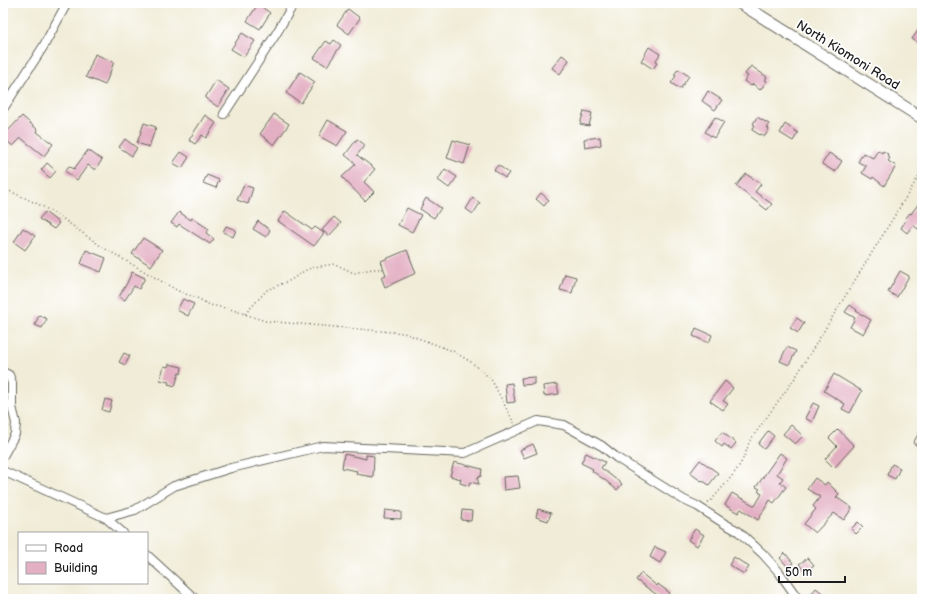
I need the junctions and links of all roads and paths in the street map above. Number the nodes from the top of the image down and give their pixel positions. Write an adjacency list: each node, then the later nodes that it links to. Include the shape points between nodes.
1 (67, 3): 4 (street, via 43,47)
2 (294, 3): 5 (street)
3 (740, 3): 6 (main road, North Kiomoni Road)
4 (3, 109)
5 (224, 114)
6 (922, 118)
7 (922, 172): 15 (path, via 795,378 749,442 738,468 710,502)
8 (3, 188): 10 (path, via 59,216 102,247 182,293 210,305)
9 (383, 269): 10 (path, via 372,268 354,273 336,264 314,267 267,290)
10 (245, 314): 12 (path, via 265,321 404,333 453,351 491,379)
11 (3, 372): 13 (street, via 9,375 12,383 12,407 16,423 15,434)
12 (517, 430): 15 (street, via 538,421 564,425); 16 (street, via 464,453 323,446 231,468 174,486 135,510)
13 (3, 456)
14 (3, 471): 16 (street)
15 (697, 506): 20 (street, via 738,531 763,554)
16 (106, 518): 17 (street)
17 (122, 532)
18 (148, 556): 19 (street)
19 (195, 599)
20 (798, 599)

